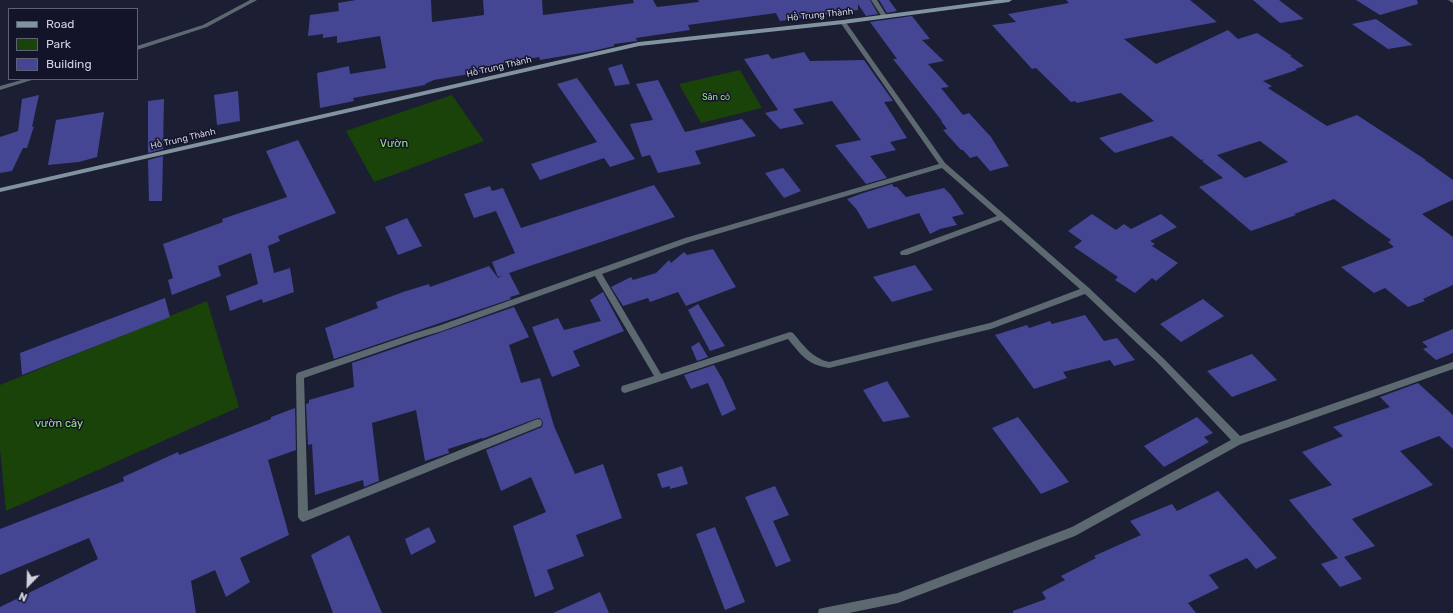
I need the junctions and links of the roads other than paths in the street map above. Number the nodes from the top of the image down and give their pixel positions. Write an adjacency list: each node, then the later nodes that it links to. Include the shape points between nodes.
1 (254, 0): 6 (street, via 205,26)
2 (874, 0): 4 (street)
3 (1009, 0): 4 (street, Hồ Trung Thành)
4 (884, 16): 5 (street, Hồ Trung Thành)
5 (843, 22): 9 (street); 10 (street, Hồ Trung Thành, via 639,44)
6 (138, 48)
7 (28, 80): 8 (street)
8 (0, 88)
9 (943, 165): 11 (street); 13 (street, via 688,240)
10 (0, 190)
11 (1002, 217): 12 (street); 14 (street)
12 (904, 253)
13 (597, 273): 16 (street); 18 (street, via 300,376 303,517)
14 (1086, 290): 16 (street, via 991,326 829,365 817,364 810,359 790,335); 19 (street, via 1161,361)
15 (1453, 365): 19 (street)
16 (659, 377): 17 (street)
17 (625, 389)
18 (538, 423)
19 (1238, 441): 20 (street, via 1075,532 898,598)
20 (823, 613)

